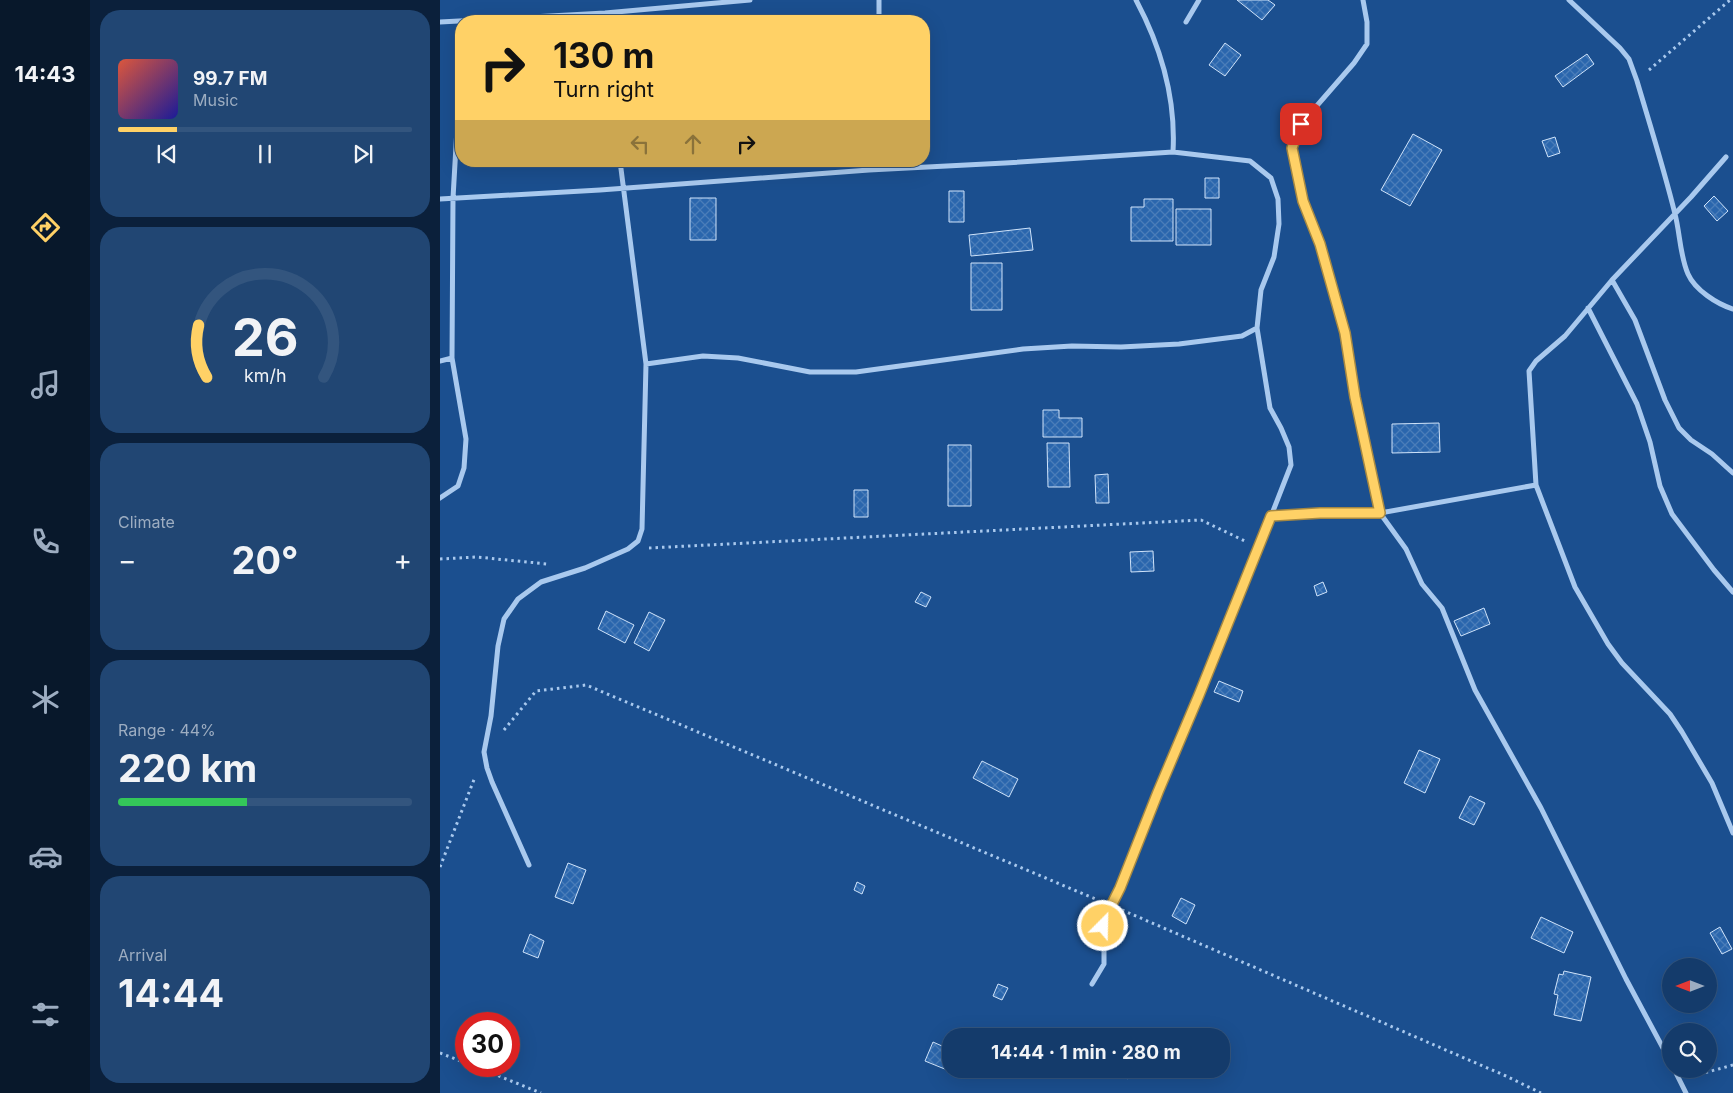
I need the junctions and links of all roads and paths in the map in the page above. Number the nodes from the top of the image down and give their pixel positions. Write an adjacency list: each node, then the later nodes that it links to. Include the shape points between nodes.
1 (750, 0): 8 (street)
2 (879, 0): 10 (street)
3 (1136, 0): 15 (street, via 1148,23 1170,89)
4 (1199, 0): 13 (street)
5 (1363, 0): 36 (street, via 1367,44 1301,124 1292,148 1303,201 1320,244 1345,333)
6 (1569, 0): 14 (street, via 1620,48 1629,60)
7 (1730, 0): 14 (path)
8 (605, 14): 9 (street)
9 (585, 15)
10 (879, 15)
11 (455, 21): 12 (street)
12 (440, 22)
13 (1186, 22)
14 (1637, 81): 25 (street)
15 (1173, 152): 20 (street); 29 (street, via 1250,161 1271,178 1278,199 1279,224 1274,257 1261,290)
16 (1726, 157): 25 (street)
17 (456, 167): 23 (street)
18 (621, 167): 22 (street)
19 (927, 167): 21 (street)
20 (930, 167)
21 (869, 170): 22 (street)
22 (623, 187): 23 (street); 32 (street)
23 (454, 198): 24 (street); 30 (street)
24 (440, 199)
25 (1675, 214): 26 (street); 28 (street, via 1689,276 1712,298)
26 (1612, 280): 27 (street); 33 (street, via 1633,315 1679,428)
27 (1588, 308): 34 (street, via 1529,371); 42 (street, via 1637,404 1660,486 1672,514)
28 (1733, 309)
29 (1257, 328): 32 (street, via 1242,336 1180,344 1023,349 856,372 810,372 738,358 703,356); 37 (street, via 1270,408 1290,447 1291,465)
30 (452, 358): 31 (street); 35 (street, via 466,439 464,468 458,486)
31 (440, 361)
32 (646, 364): 39 (street, via 642,529 638,541)
33 (1733, 473)
34 (1536, 485): 36 (street); 45 (street, via 1574,587 1622,663 1670,714 1682,732 1712,782)
35 (440, 498)
36 (1380, 513): 37 (street); 50 (street, via 1406,549 1422,584 1442,608 1475,690 1541,808)
37 (1271, 516): 38 (street)
38 (1259, 547): 39 (path, via 1201,520); 48 (street)
39 (628, 549): 44 (street, via 585,568 541,582 518,599 504,619)
40 (440, 559): 41 (path, via 477,557)
41 (556, 565)
42 (1733, 592)
43 (502, 732): 48 (path, via 536,691 586,685)
44 (484, 752): 46 (street, via 492,782); 47 (path)
45 (1733, 833)
46 (529, 865)
47 (440, 867)
48 (1111, 906): 49 (street, via 1104,916 1104,964); 57 (path)
49 (1092, 984)
50 (1662, 1046)
51 (440, 1053): 52 (path)
52 (455, 1059)
53 (1733, 1064): 55 (path)
54 (501, 1077): 56 (path)
55 (1680, 1079): 58 (street)
56 (541, 1093)
57 (1541, 1093)
58 (1686, 1093)

